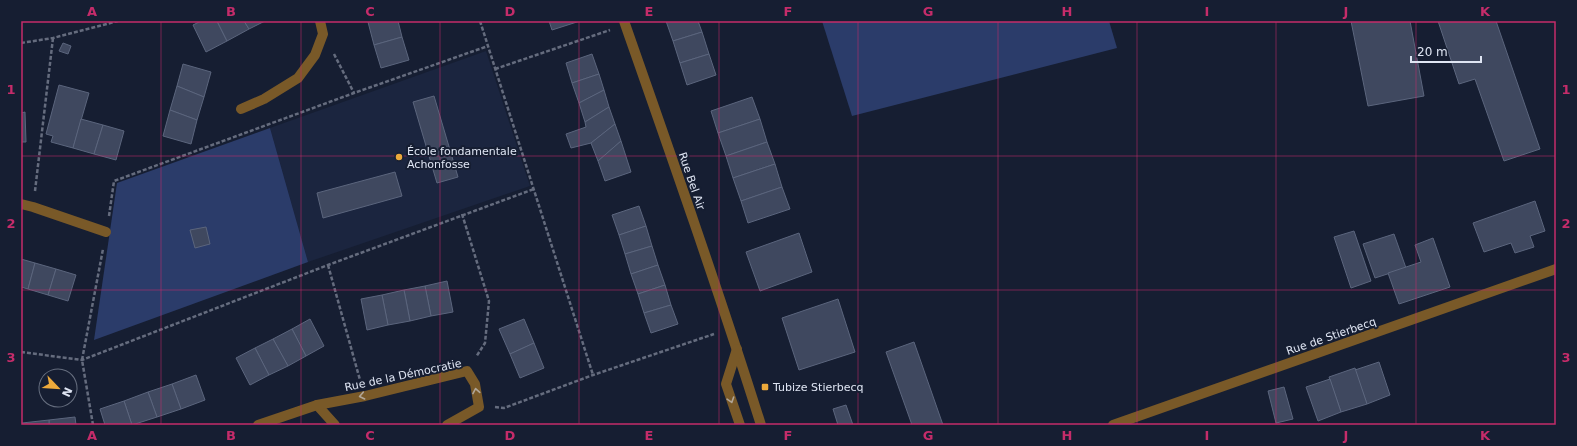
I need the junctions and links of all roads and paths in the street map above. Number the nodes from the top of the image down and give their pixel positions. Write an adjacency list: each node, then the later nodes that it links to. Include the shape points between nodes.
1 (118, 21): 6 (path)
2 (320, 21): 5 (street)
3 (480, 21): 8 (path)
4 (625, 23): 9 (path); 19 (street, Rue Bel Air)
5 (323, 34): 10 (path); 11 (street, via 315,55 298,78 264,99)
6 (53, 38): 7 (path); 14 (path)
7 (21, 43)
8 (488, 46): 9 (path); 10 (path)
9 (496, 69): 12 (path)
10 (354, 93): 16 (path, via 114,181)
11 (241, 109)
12 (534, 189): 15 (path); 24 (path)
13 (21, 204): 14 (street)
14 (33, 207): 16 (street)
15 (462, 214): 17 (path); 23 (path, via 489,301 485,342)
16 (106, 232): 22 (path)
17 (328, 265): 22 (path); 25 (path)
18 (1556, 270): 34 (street, Rue de Stierbecq)
19 (730, 329): 20 (street, Rue Bel Air); 24 (path)
20 (737, 349): 32 (street, one-way to 32, via 726,384); 33 (street, Rue Bel Air)
21 (21, 352): 22 (path)
22 (82, 360): 28 (path)
23 (467, 371): 25 (street, Rue de la Démocratie); 27 (street, Rue de la Démocratie, one-way to 23, via 475,384)
24 (593, 375): 27 (path, via 504,408)
25 (365, 396): 26 (street, Rue de la Démocratie, one-way to 26)
26 (317, 405): 29 (street, Rue de la Démocratie); 30 (street)
27 (479, 407): 31 (street)
28 (93, 425)
29 (258, 425)
30 (335, 425)
31 (447, 425)
32 (740, 425)
33 (760, 425)
34 (1113, 425)

